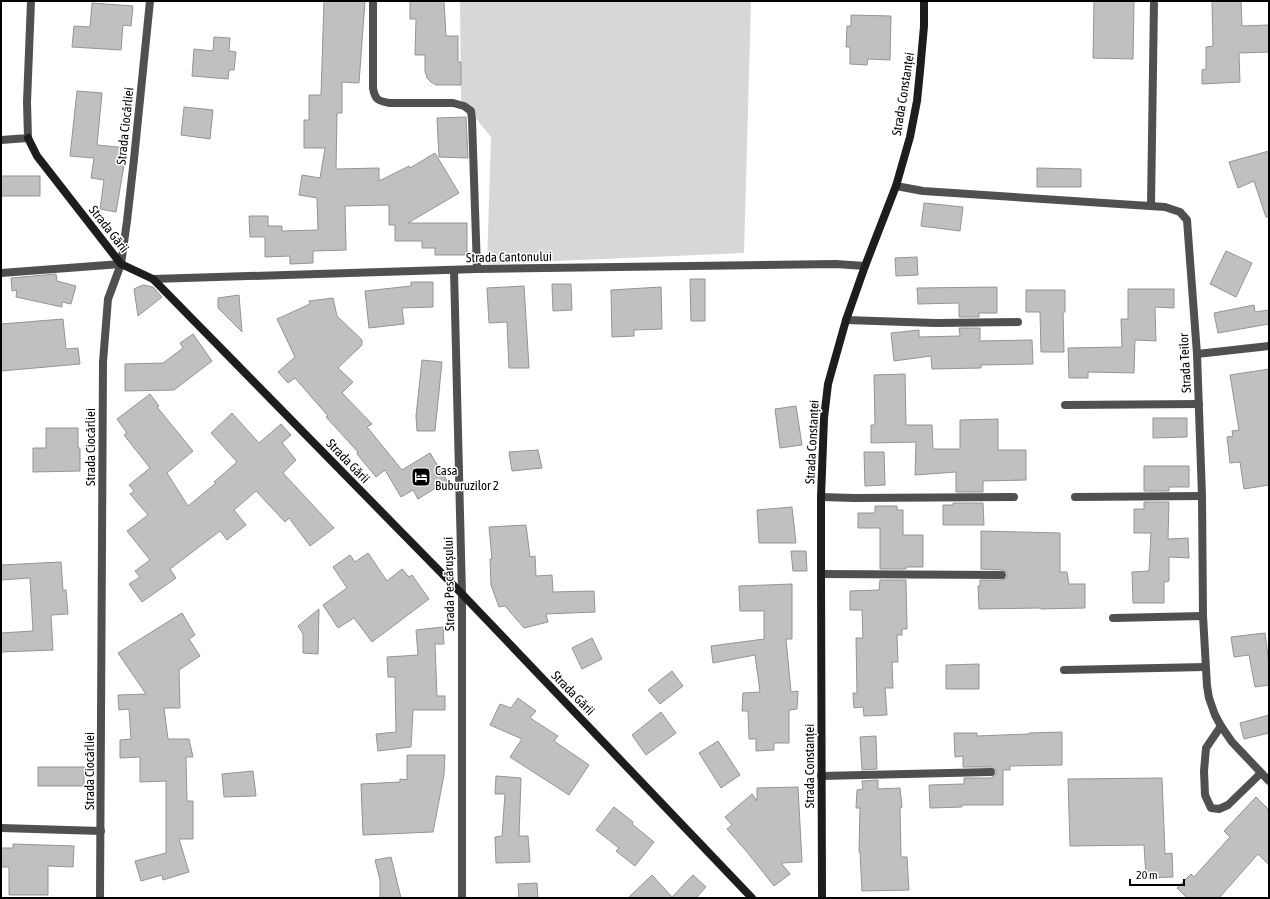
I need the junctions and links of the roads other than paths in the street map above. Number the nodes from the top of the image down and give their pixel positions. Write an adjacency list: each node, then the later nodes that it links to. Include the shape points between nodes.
1 (32, 1): 6 (street, Strada Gării, via 27,102)
2 (150, 1): 10 (street, Strada Ciocârliei)
3 (373, 1): 12 (street, via 374,96 380,101 390,103 453,103 471,111)
4 (924, 1): 8 (street, Strada Constanței, via 917,101)
5 (1154, 1): 9 (street)
6 (28, 138): 7 (street); 10 (street, Strada Gării, via 37,156)
7 (1, 140)
8 (896, 186): 9 (street, Strada Teilor, via 923,191); 11 (street, Strada Constanței)
9 (1151, 206): 19 (street, Strada Teilor, via 1166,207 1180,212 1187,220)
10 (121, 264): 14 (street); 15 (street, Strada Gării); 39 (street, Strada Ciocârliei, via 108,298 103,362)
11 (865, 266): 12 (street, Strada Cantonului, via 836,264); 16 (street, Strada Constanței)
12 (477, 269): 13 (street, Strada Cantonului)
13 (454, 270): 15 (street, Strada Cantonului); 28 (street, Strada Pescărușului)
14 (1, 273)
15 (153, 278): 28 (street, Strada Gării)
16 (846, 320): 17 (street); 23 (street, Strada Constanței, via 828,384)
17 (1018, 322)
18 (1269, 346): 19 (street)
19 (1198, 354): 21 (street, Strada Teilor)
20 (1065, 404): 21 (street)
21 (1199, 404): 22 (street, Strada Teilor)
22 (1202, 496): 25 (street); 29 (street, Strada Teilor)
23 (821, 497): 24 (street); 26 (street, Strada Constanței)
24 (1014, 497)
25 (1075, 497)
26 (821, 574): 27 (street); 36 (street, Strada Constanței)
27 (1002, 574)
28 (462, 594): 41 (street, Strada Pescărușului); 42 (street, Strada Gării)
29 (1203, 616): 30 (street); 31 (street, Strada Teilor)
30 (1113, 618)
31 (1205, 667): 32 (street); 33 (street, Strada Teilor, via 1209,698)
32 (1064, 670)
33 (1220, 726): 35 (street, Strada Teilor); 35 (street, via 1206,748 1205,795 1211,808 1219,809 1228,805)
34 (991, 772): 36 (street)
35 (1261, 773): 37 (street, Strada Teilor)
36 (821, 776): 43 (street, Strada Constanței)
37 (1269, 780)
38 (1, 828): 39 (street)
39 (101, 831): 40 (street, Strada Ciocârliei)
40 (100, 898)
41 (462, 898)
42 (752, 898)
43 (822, 898)

